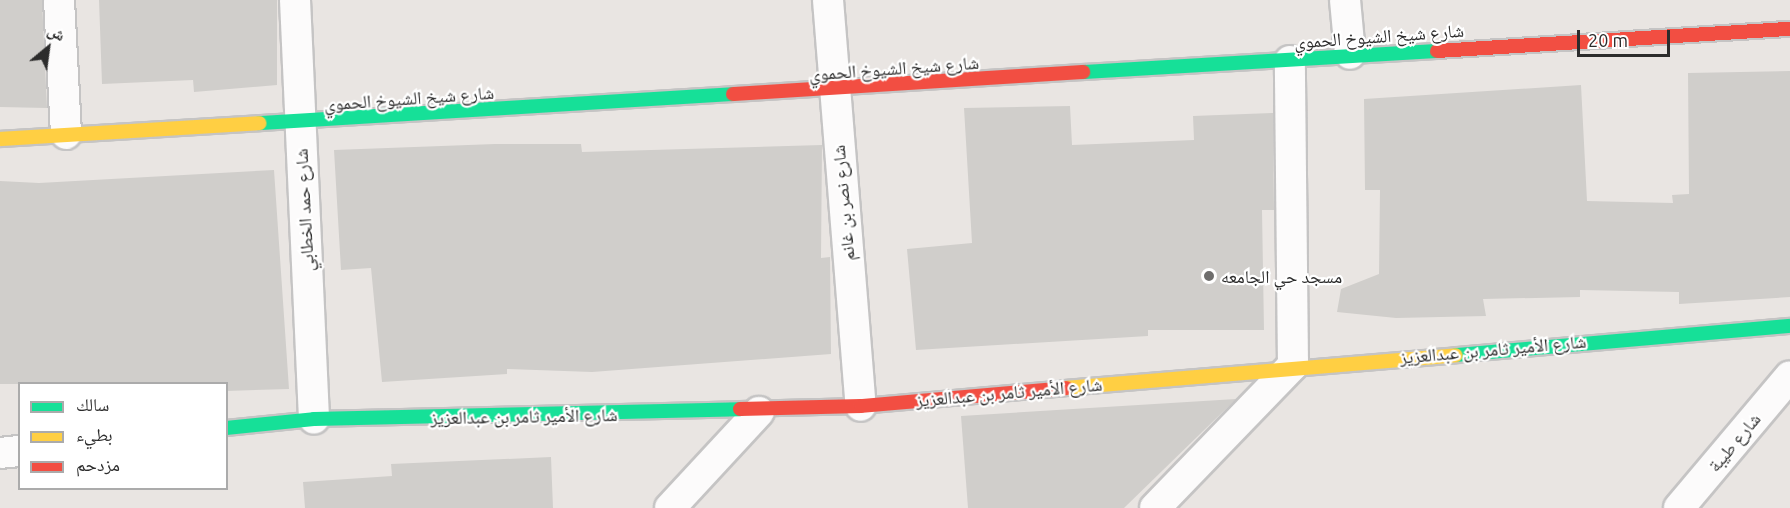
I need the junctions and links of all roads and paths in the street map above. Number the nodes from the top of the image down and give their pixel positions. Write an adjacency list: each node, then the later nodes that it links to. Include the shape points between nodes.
1 (59, 0): 10 (street)
2 (296, 0): 9 (street, شارع حمد الخطابي)
3 (828, 0): 8 (street, شارع نصر بن غانم)
4 (1345, 0): 6 (street)
5 (1790, 29): 6 (street, شارع شيخ الشيوخ الحموي)
6 (1350, 54): 7 (street, شارع شيخ الشيوخ الحموي)
7 (1290, 61): 8 (street, شارع شيخ الشيوخ الحموي); 13 (street)
8 (834, 89): 9 (street, شارع شيخ الشيوخ الحموي); 15 (street, شارع نصر بن غانم)
9 (300, 122): 10 (street, شارع شيخ الشيوخ الحموي); 17 (street, شارع حمد الخطابي)
10 (66, 134): 11 (street, شارع شيخ الشيوخ الحموي)
11 (0, 139)
12 (1790, 326): 13 (street, شارع الأمير ثامر بن عبدالعزيز)
13 (1293, 365): 15 (street, شارع الأمير ثامر بن عبدالعزيز); 22 (street)
14 (1790, 376): 23 (street, شارع طيبة)
15 (861, 406): 16 (street, شارع الأمير ثامر بن عبدالعزيز)
16 (759, 412): 17 (street, شارع الأمير ثامر بن عبدالعزيز); 21 (street)
17 (314, 419): 18 (street, شارع الأمير ثامر بن عبدالعزيز)
18 (228, 428)
19 (18, 451): 20 (street)
20 (0, 453)
21 (670, 508)
22 (1155, 508)
23 (1679, 508)

